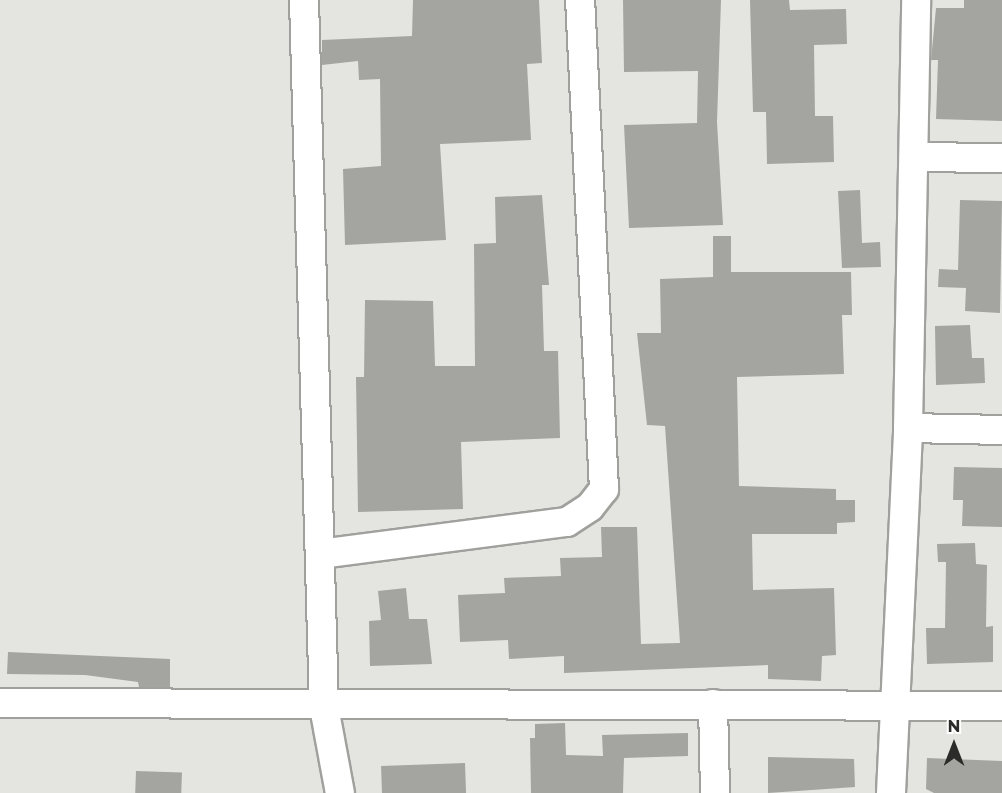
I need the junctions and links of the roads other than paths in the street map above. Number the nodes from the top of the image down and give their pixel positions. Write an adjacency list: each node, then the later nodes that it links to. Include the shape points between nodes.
1 (304, 0): 8 (street)
2 (580, 0): 8 (street, via 604,489 590,507 567,522)
3 (916, 0): 4 (street)
4 (914, 157): 5 (street); 6 (street)
5 (1002, 158)
6 (908, 428): 7 (street); 11 (street)
7 (1002, 430)
8 (320, 554): 13 (street)
9 (0, 703): 13 (street)
10 (712, 704): 11 (street); 13 (street); 15 (street)
11 (893, 705): 12 (street); 16 (street)
12 (1002, 706)
13 (324, 707): 14 (street)
14 (340, 793)
15 (715, 793)
16 (891, 793)

